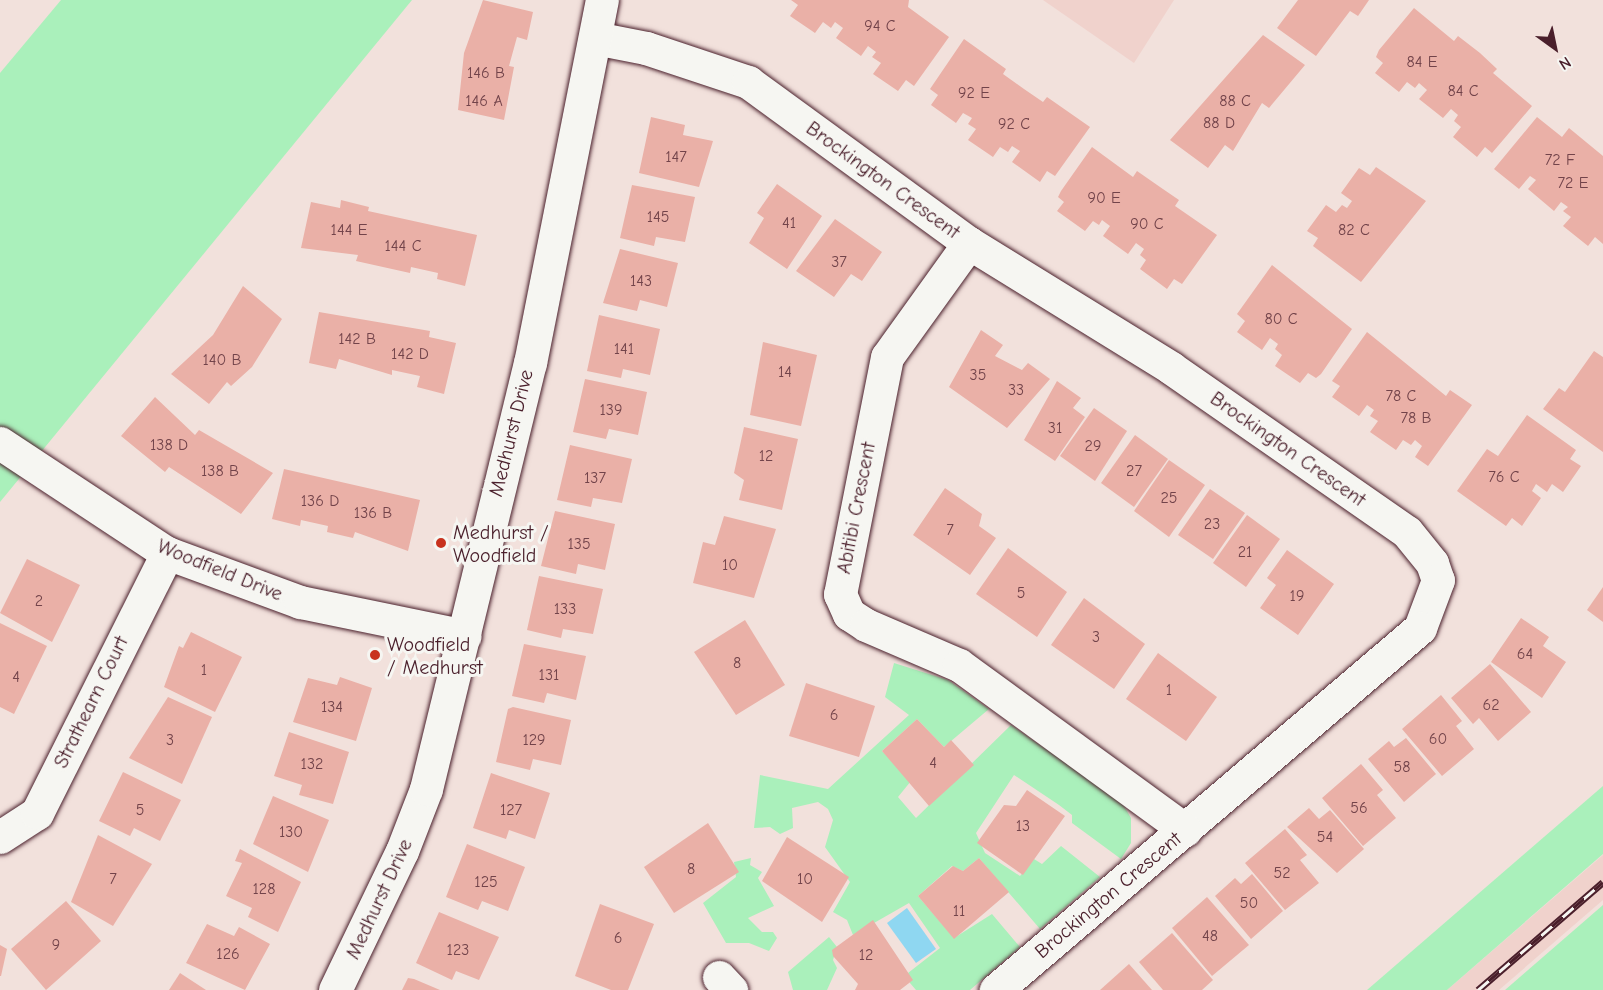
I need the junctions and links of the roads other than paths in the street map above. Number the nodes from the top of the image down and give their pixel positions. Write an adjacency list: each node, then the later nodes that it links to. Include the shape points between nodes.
1 (602, 0): 2 (street, Medhurst Drive)
2 (595, 38): 3 (street, Brockington Crescent, via 646,48 748,82); 6 (street, Medhurst Drive, via 530,363)
3 (969, 243): 7 (street, Abitibi Crescent, via 887,357 840,594 849,614 959,665); 7 (street, Brockington Crescent, via 1172,368 1407,532 1432,563 1438,580 1420,628)
4 (0, 443): 5 (street, Woodfield Drive)
5 (167, 553): 6 (street, Woodfield Drive, via 300,602); 8 (street, Strathearn Court, via 37,813)
6 (465, 636): 9 (street, Medhurst Drive, via 422,800)
7 (1185, 830): 10 (street, Brockington Crescent)
8 (0, 837)
9 (335, 990)
10 (996, 990)

